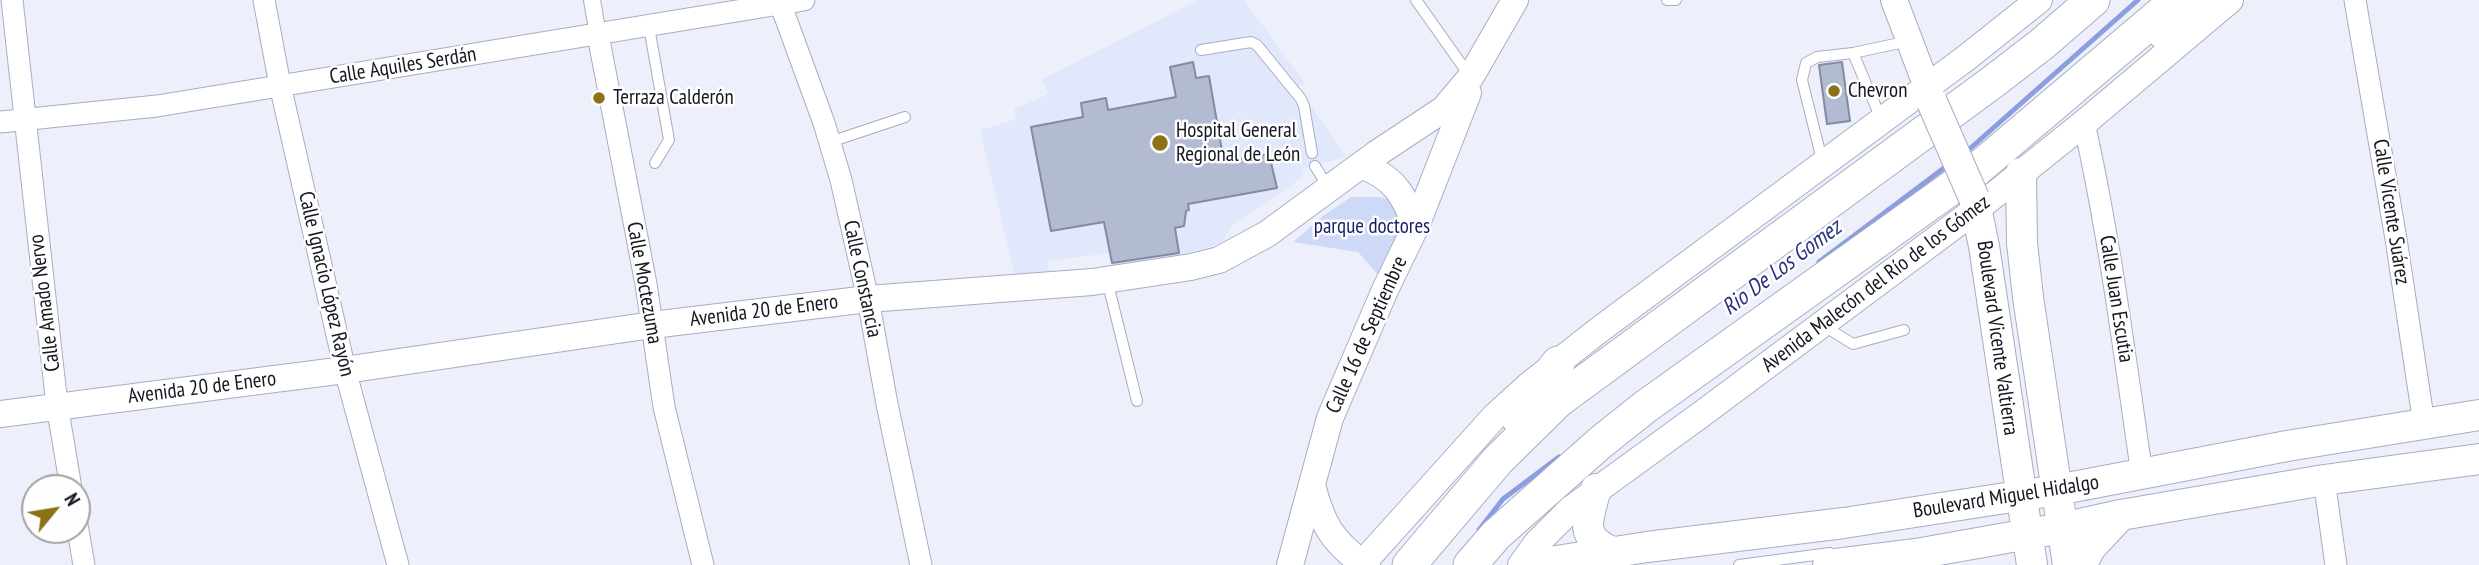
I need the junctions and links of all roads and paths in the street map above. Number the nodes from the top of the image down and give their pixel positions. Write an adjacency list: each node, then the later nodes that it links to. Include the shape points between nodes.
1 (12, 0): 27 (street, Calle Amado Nervo)
2 (264, 0): 24 (street, Calle Ignacio López Rayón)
3 (592, 0): 18 (street, Calle Moctezuma)
4 (804, 0): 15 (street, Calle Aquiles Serdán)
5 (1416, 0): 22 (lane)
6 (1667, 0): 7 (lane)
7 (1676, 0)
8 (1894, 0): 19 (street, Boulevard Vicente Valtierra)
9 (2039, 0): 25 (street)
10 (2093, 0): 78 (main road, via 1994,81 1558,401 1499,460)
11 (2177, 0): 23 (main road, Avenida Malecón del Río de los Gómez)
12 (2206, 0): 23 (main road, via 2126,56)
13 (2230, 0): 30 (street, Avenida Malecón del Río de los Gómez)
14 (2355, 0): 53 (street, Calle Vicente Suárez)
15 (780, 3): 17 (street, Calle Aquiles Serdán); 31 (street, Calle Constancia)
16 (1510, 3): 22 (street, Calle 16 de Septiembre)
17 (649, 27): 18 (street, Calle Aquiles Serdán); 33 (lane, via 669,140)
18 (598, 35): 24 (street, Calle Aquiles Serdán); 44 (street, Calle Moctezuma)
19 (1909, 41): 21 (lane); 25 (street, Boulevard Vicente Valtierra)
20 (1201, 50): 32 (lane, via 1256,45 1301,99)
21 (1853, 53): 28 (lane); 34 (lane, via 1817,57 1803,68 1802,80)
22 (1470, 78): 35 (street, Avenida 20 de Enero, via 1431,119); 38 (street, Calle 16 de Septiembre, via 1471,86)
23 (2082, 79): 79 (main road, Avenida Malecón del Río de los Gómez, via 1975,171 1645,407 1496,535)
24 (280, 85): 27 (street, Calle Aquiles Serdán, via 157,106); 47 (street, Calle Ignacio López Rayón)
25 (1930, 95): 28 (street); 37 (main road, Boulevard Vicente Valtierra, bridge)
26 (905, 117): 31 (lane)
27 (24, 118): 29 (street, Calle Aquiles Serdán); 49 (street, Calle Amado Nervo)
28 (1882, 121): 34 (street)
29 (0, 122)
30 (2084, 123): 36 (street, Avenida Malecón del Río de los Gómez); 59 (street, Calle Juan Escutia)
31 (830, 142): 42 (street, Calle Constancia)
32 (1312, 153)
33 (655, 163)
34 (1824, 163): 46 (street)
35 (1361, 165): 38 (street, via 1395,186); 41 (street, Avenida 20 de Enero, via 1322,178 1267,234 1219,260)
36 (2021, 173): 37 (street, Avenida Malecón del Río de los Gómez); 39 (main road, Boulevard Vicente Valtierra)
37 (1976, 203): 40 (main road, Boulevard Vicente Valtierra); 43 (street, Avenida Malecón del Río de los Gómez)
38 (1416, 226): 62 (street, Calle 16 de Septiembre, via 1330,418)
39 (2022, 243): 40 (main road, via 2000,236); 54 (main road, Boulevard Vicente Valtierra)
40 (1984, 246): 65 (main road, Boulevard Vicente Valtierra)
41 (1107, 280): 42 (street, Avenida 20 de Enero); 48 (lane)
42 (868, 299): 44 (street, Avenida 20 de Enero); 75 (street, Calle Constancia)
43 (1822, 324): 45 (lane, via 1853,344); 63 (street, Avenida Malecón del Río de los Gómez)
44 (652, 325): 47 (street, Avenida 20 de Enero); 74 (street, Calle Moctezuma, via 664,407)
45 (1904, 330)
46 (1558, 363): 77 (street, via 1495,416); 78 (main road, via 1437,512 1416,541)
47 (345, 370): 49 (street, Avenida 20 de Enero); 73 (street, Calle Ignacio López Rayón)
48 (1137, 401)
49 (57, 405): 50 (street, Avenida 20 de Enero); 58 (street, Calle Amado Nervo)
50 (0, 414)
51 (2479, 415): 53 (main road, Boulevard Miguel Hidalgo)
52 (2479, 426): 53 (lane)
53 (2418, 431): 59 (main road, Boulevard Miguel Hidalgo, via 2287,446)
54 (2051, 443): 61 (main road); 64 (main road, Boulevard Vicente Valtierra)
55 (2479, 450): 64 (lane, via 2161,499)
56 (2308, 455): 64 (lane, via 2121,489)
57 (2479, 459): 60 (main road, Boulevard Miguel Hidalgo)
58 (69, 474)
59 (2142, 475): 61 (main road, Boulevard Miguel Hidalgo)
60 (2323, 480): 66 (main road, Boulevard Miguel Hidalgo); 88 (street)
61 (2106, 481): 64 (main road, Boulevard Miguel Hidalgo)
62 (1312, 482): 76 (street, Calle 16 de Septiembre); 77 (street, via 1331,536)
63 (1596, 489): 70 (main road, via 1587,529 1596,543); 80 (street, Avenida Malecón del Río de los Gómez, via 1552,526)
64 (2059, 509): 65 (main road, Boulevard Miguel Hidalgo); 66 (main road, Boulevard Miguel Hidalgo); 86 (main road, Boulevard Vicente Valtierra)
65 (2023, 514): 67 (lane); 68 (main road, Boulevard Miguel Hidalgo); 70 (main road, Boulevard Miguel Hidalgo, via 1844,523); 82 (lane); 85 (main road, Boulevard Vicente Valtierra)
66 (2121, 515): 87 (main road)
67 (1927, 540)
68 (1986, 541): 71 (main road, Boulevard Miguel Hidalgo, via 1916,554); 84 (main road)
69 (80, 544): 72 (street)
70 (1615, 553): 81 (main road, Boulevard Miguel Hidalgo)
71 (1837, 561): 83 (lane)
72 (84, 565)
73 (398, 565)
74 (703, 565)
75 (921, 565)
76 (1290, 565)
77 (1363, 565)
78 (1408, 565)
79 (1470, 565)
80 (1521, 565)
81 (1530, 565)
82 (1579, 565)
83 (1739, 565)
84 (2012, 565)
85 (2032, 565)
86 (2068, 565)
87 (2081, 565)
88 (2336, 565)

